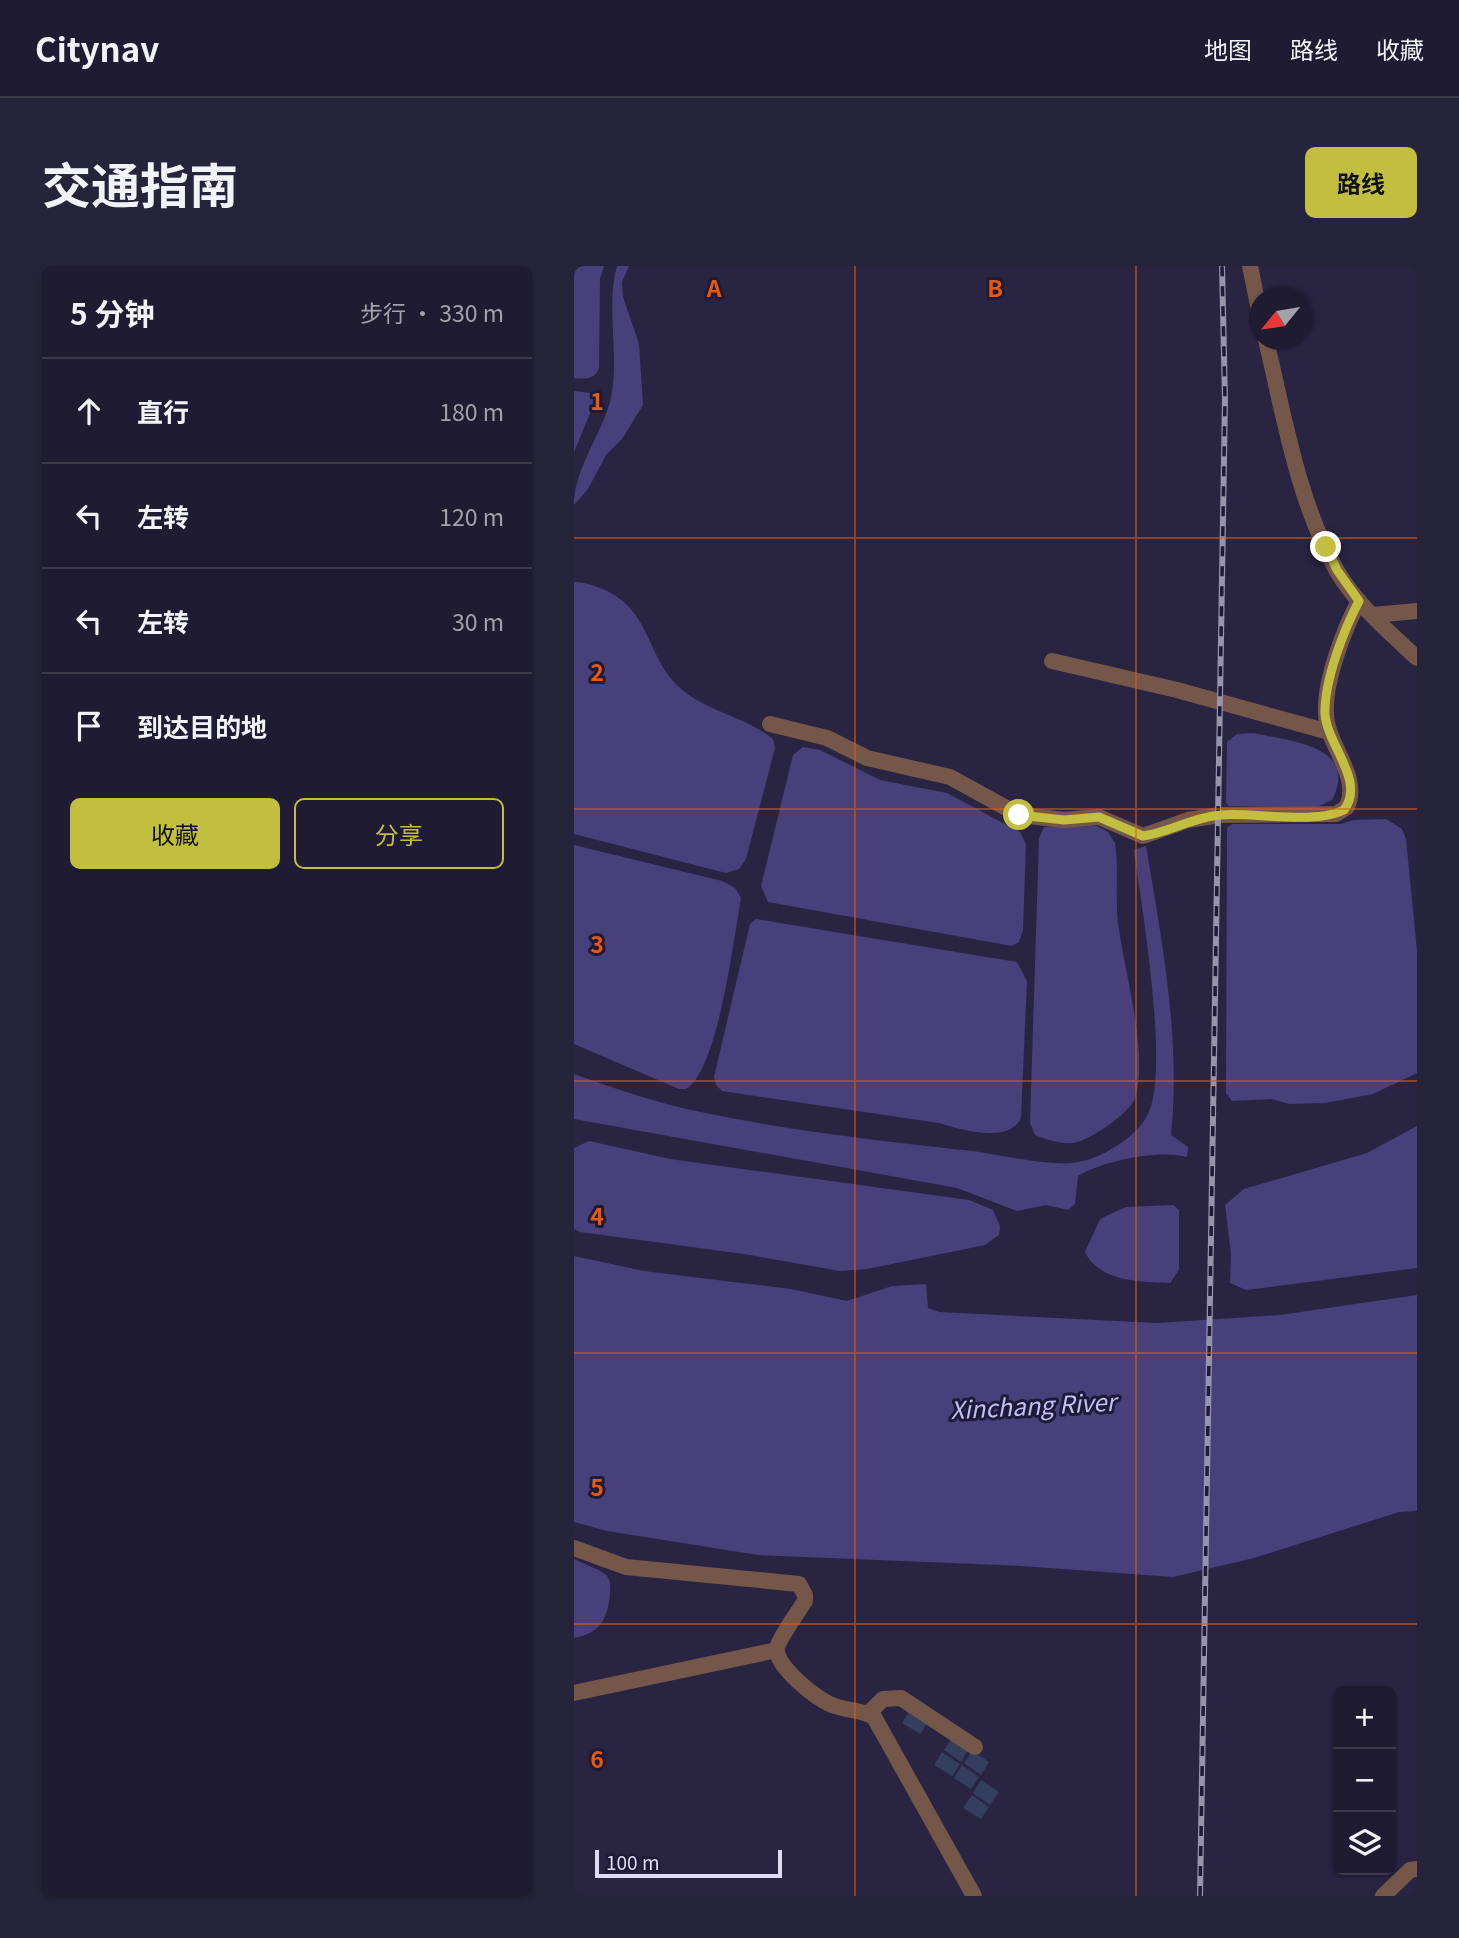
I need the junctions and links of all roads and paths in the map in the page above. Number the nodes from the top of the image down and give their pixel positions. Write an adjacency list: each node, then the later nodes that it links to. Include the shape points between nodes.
1 (1250, 266): 2 (street)
2 (1254, 287)
3 (1268, 350): 4 (street, via 1315,518 1337,570)
4 (1359, 601): 6 (street); 10 (street, via 1335,665 1325,711)
5 (1417, 611): 6 (street)
6 (1373, 615): 7 (street)
7 (1417, 658)
8 (1052, 661): 10 (street)
9 (770, 724): 10 (street, via 827,738 867,758 950,777 1019,815 1064,820 1099,817 1143,836 1188,820 1220,815 1323,816 1344,810 1351,786)
10 (1329, 732)
11 (574, 1548): 12 (street, via 626,1567 799,1584 806,1595 804,1601)
12 (777, 1650): 13 (street); 14 (street, via 788,1671 825,1702)
13 (574, 1693)
14 (868, 1714): 15 (street, via 883,1699 901,1698); 17 (street, via 878,1724)
15 (975, 1747)
16 (1417, 1869): 18 (street, via 1410,1870)
17 (974, 1896)
18 (1383, 1896)

